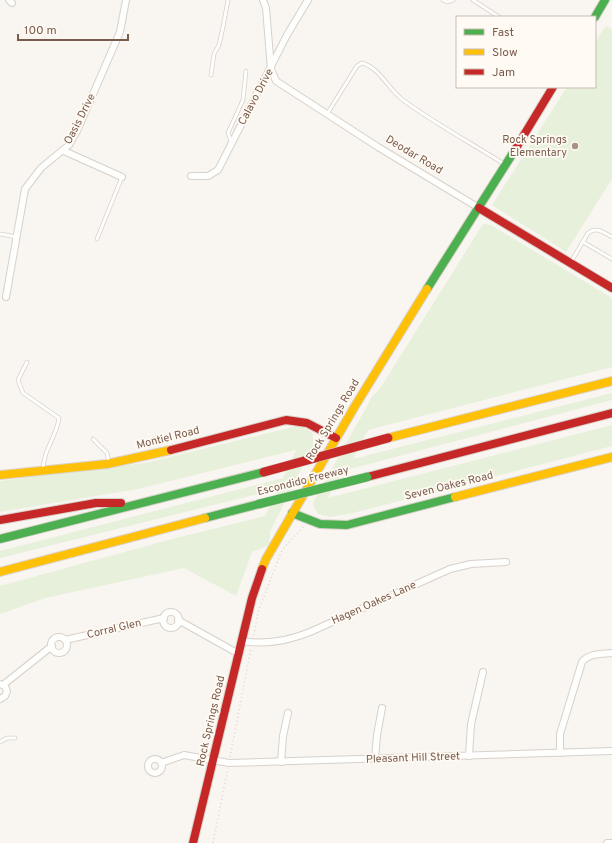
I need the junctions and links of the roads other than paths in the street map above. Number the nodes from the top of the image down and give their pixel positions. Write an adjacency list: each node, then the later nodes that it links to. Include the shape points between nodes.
1 (126, 0): 17 (street, Oasis Drive, via 120,32 77,131)
2 (228, 0): 13 (lane)
3 (263, 0): 11 (street, Deodar Road, via 266,8)
4 (308, 0): 11 (street, Calavo Drive)
5 (443, 0): 6 (lane)
6 (453, 0)
7 (473, 0): 9 (lane)
8 (605, 0): 10 (main road)
9 (497, 16)
10 (596, 16)
11 (271, 69): 15 (street, Deodar Road, via 276,81); 16 (street, Calavo Drive)
12 (246, 71): 16 (lane, via 243,100 228,133)
13 (211, 75)
14 (551, 88): 18 (main road, Rock Springs Road)
15 (327, 114): 18 (lane, via 357,66 362,63 402,99); 21 (street, Deodar Road)
16 (232, 143): 19 (street, Calavo Drive, via 218,170 208,176)
17 (64, 151): 20 (street); 23 (street, Oasis Drive, via 41,168 25,189)
18 (505, 165): 21 (main road, Rock Springs Road)
19 (191, 176)
20 (122, 177): 25 (lane)
21 (480, 208): 28 (main road, Deodar Road); 34 (main road, Rock Springs Road)
22 (0, 234): 23 (lane)
23 (17, 237): 30 (street, Oasis Drive)
24 (612, 237): 26 (lane, via 599,230 592,230)
25 (98, 239)
26 (583, 242): 27 (lane); 28 (lane)
27 (612, 259)
28 (571, 263): 29 (main road, Deodar Road)
29 (612, 288)
30 (6, 297)
31 (27, 362): 38 (lane, via 18,380 23,393 58,418 55,433 43,458)
32 (612, 381): 40 (main road, Escondido Freeway, bridge)
33 (612, 413): 45 (main road, Escondido Freeway, bridge)
34 (336, 438): 37 (main road, Montiel Road, via 316,425 302,420 286,420); 41 (main road, Rock Springs Road)
35 (93, 439): 37 (lane, via 107,453)
36 (612, 457): 41 (main road, Seven Oakes Road, via 347,525 320,524)
37 (109, 464): 38 (main road, Montiel Road)
38 (43, 471): 39 (main road, Montiel Road)
39 (0, 475)
40 (136, 503): 42 (main road, via 96,502); 43 (main road, Escondido Freeway)
41 (292, 513): 49 (main road, Rock Springs Road, via 266,559)
42 (0, 520)
43 (0, 539)
44 (506, 562): 49 (street, Hagen Oakes Lane, via 470,564 450,569 290,639 258,644)
45 (0, 572)
46 (164, 618): 47 (street, Corral Glen, via 173,613); 47 (street, via 165,624 171,628); 48 (street, Corral Glen)
47 (178, 620): 52 (street, Corral Glen)
48 (65, 640): 50 (street, Corral Glen, via 55,639); 50 (street, via 67,647 62,652 55,652)
49 (242, 641): 52 (main road, Rock Springs Road)
50 (52, 646): 54 (street, Corral Glen)
51 (612, 653): 61 (street, via 592,656 582,662 560,734)
52 (239, 654): 63 (main road, Rock Springs Road)
53 (483, 672): 62 (street, via 472,724)
54 (2, 684): 55 (street, Corral Glen, via 6,694)
55 (0, 699)
56 (382, 708): 64 (street)
57 (288, 712): 66 (street, via 282,736)
58 (15, 738): 59 (lane, via 7,738)
59 (0, 742)
60 (612, 751): 61 (street, Pleasant Hill Street)
61 (560, 753): 62 (street, Pleasant Hill Street)
62 (469, 756): 64 (street, Pleasant Hill Street)
63 (214, 760): 65 (street, Pleasant Hill Street, via 184,755); 66 (street, Pleasant Hill Street, via 229,763); 67 (main road, Rock Springs Road)
64 (376, 760): 66 (street, Pleasant Hill Street)
65 (161, 762)
66 (281, 762)
67 (193, 843)
68 (606, 843): 69 (street)
69 (612, 843)

